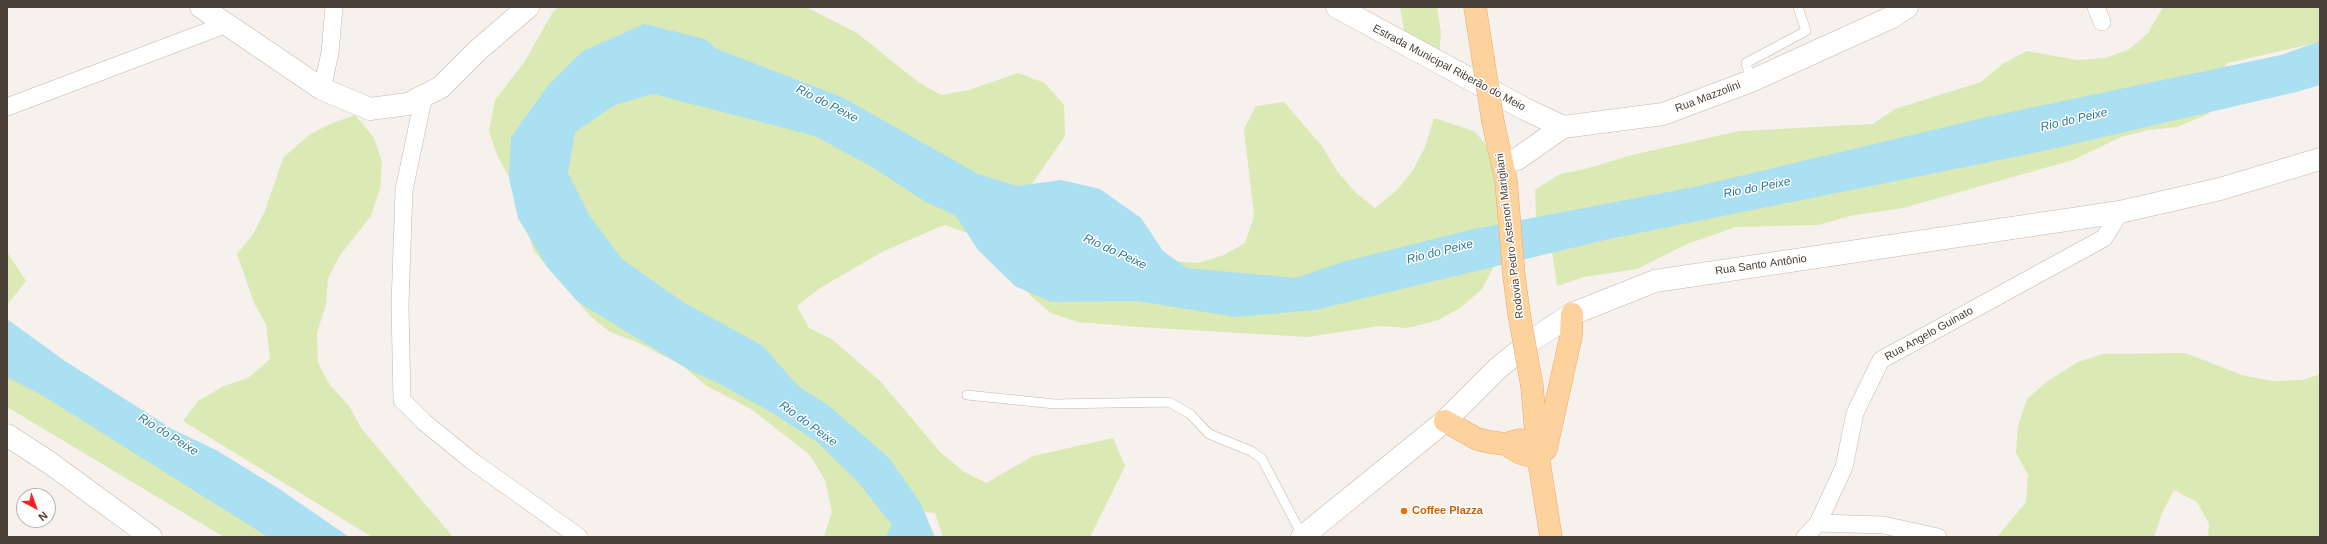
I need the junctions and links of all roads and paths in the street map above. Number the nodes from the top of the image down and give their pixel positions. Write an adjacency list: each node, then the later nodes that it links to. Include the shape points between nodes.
1 (201, 7): 8 (street)
2 (334, 7): 10 (street, via 330,53)
3 (528, 7): 11 (street, via 477,51 441,87)
4 (1337, 7): 13 (street, Estrada Municipal Riberão do Meio)
5 (1475, 7): 15 (main road, Rodovia Pedro Astenori Marigliani, bridge, via 1493,122)
6 (1798, 7): 9 (lane, via 1806,31 1746,63)
7 (1907, 7): 9 (street, Rua Mazzolini, via 1892,17)
8 (227, 24): 10 (street); 12 (street)
9 (1751, 81): 13 (street, Rua Mazzolini, via 1663,114)
10 (322, 89): 11 (street, via 370,109 408,104)
11 (424, 95): 26 (street, via 404,190 400,305 402,400 424,422 472,461)
12 (7, 107)
13 (1563, 127): 15 (street, Rua Mazzolini, via 1517,159)
14 (2320, 159): 16 (street, Rua Santo Antônio, via 2220,189)
15 (1505, 172): 20 (main road, Rodovia Pedro Astenori Marigliani, bridge, via 1514,276)
16 (2120, 212): 17 (street, Rua Santo Antônio, via 1656,281); 24 (street, Rua Angelo Guinato, via 2104,238 1881,360 1855,413 1844,466)
17 (1572, 314): 19 (street, Rua Santo Antônio, via 1531,341 1497,369); 23 (main road, via 1571,336 1551,434 1546,449)
18 (967, 395): 27 (lane, via 1055,404 1170,402 1190,414 1209,434 1251,450 1262,459)
19 (1445, 421): 22 (main road, via 1477,439); 27 (street, Rua Santo Antônio)
20 (1537, 434): 22 (main road); 23 (main road, Rodovia Pedro Astenori Marigliani)
21 (7, 435): 25 (street)
22 (1504, 444): 23 (main road, via 1525,455)
23 (1538, 456): 28 (main road, Rodovia Pedro Astenori Marigliani)
24 (1818, 523): 29 (street, Rua Angelo Guinato); 30 (street, via 1883,525)
25 (151, 537)
26 (580, 537)
27 (1302, 537)
28 (1551, 537)
29 (1805, 537)
30 (1938, 537)

